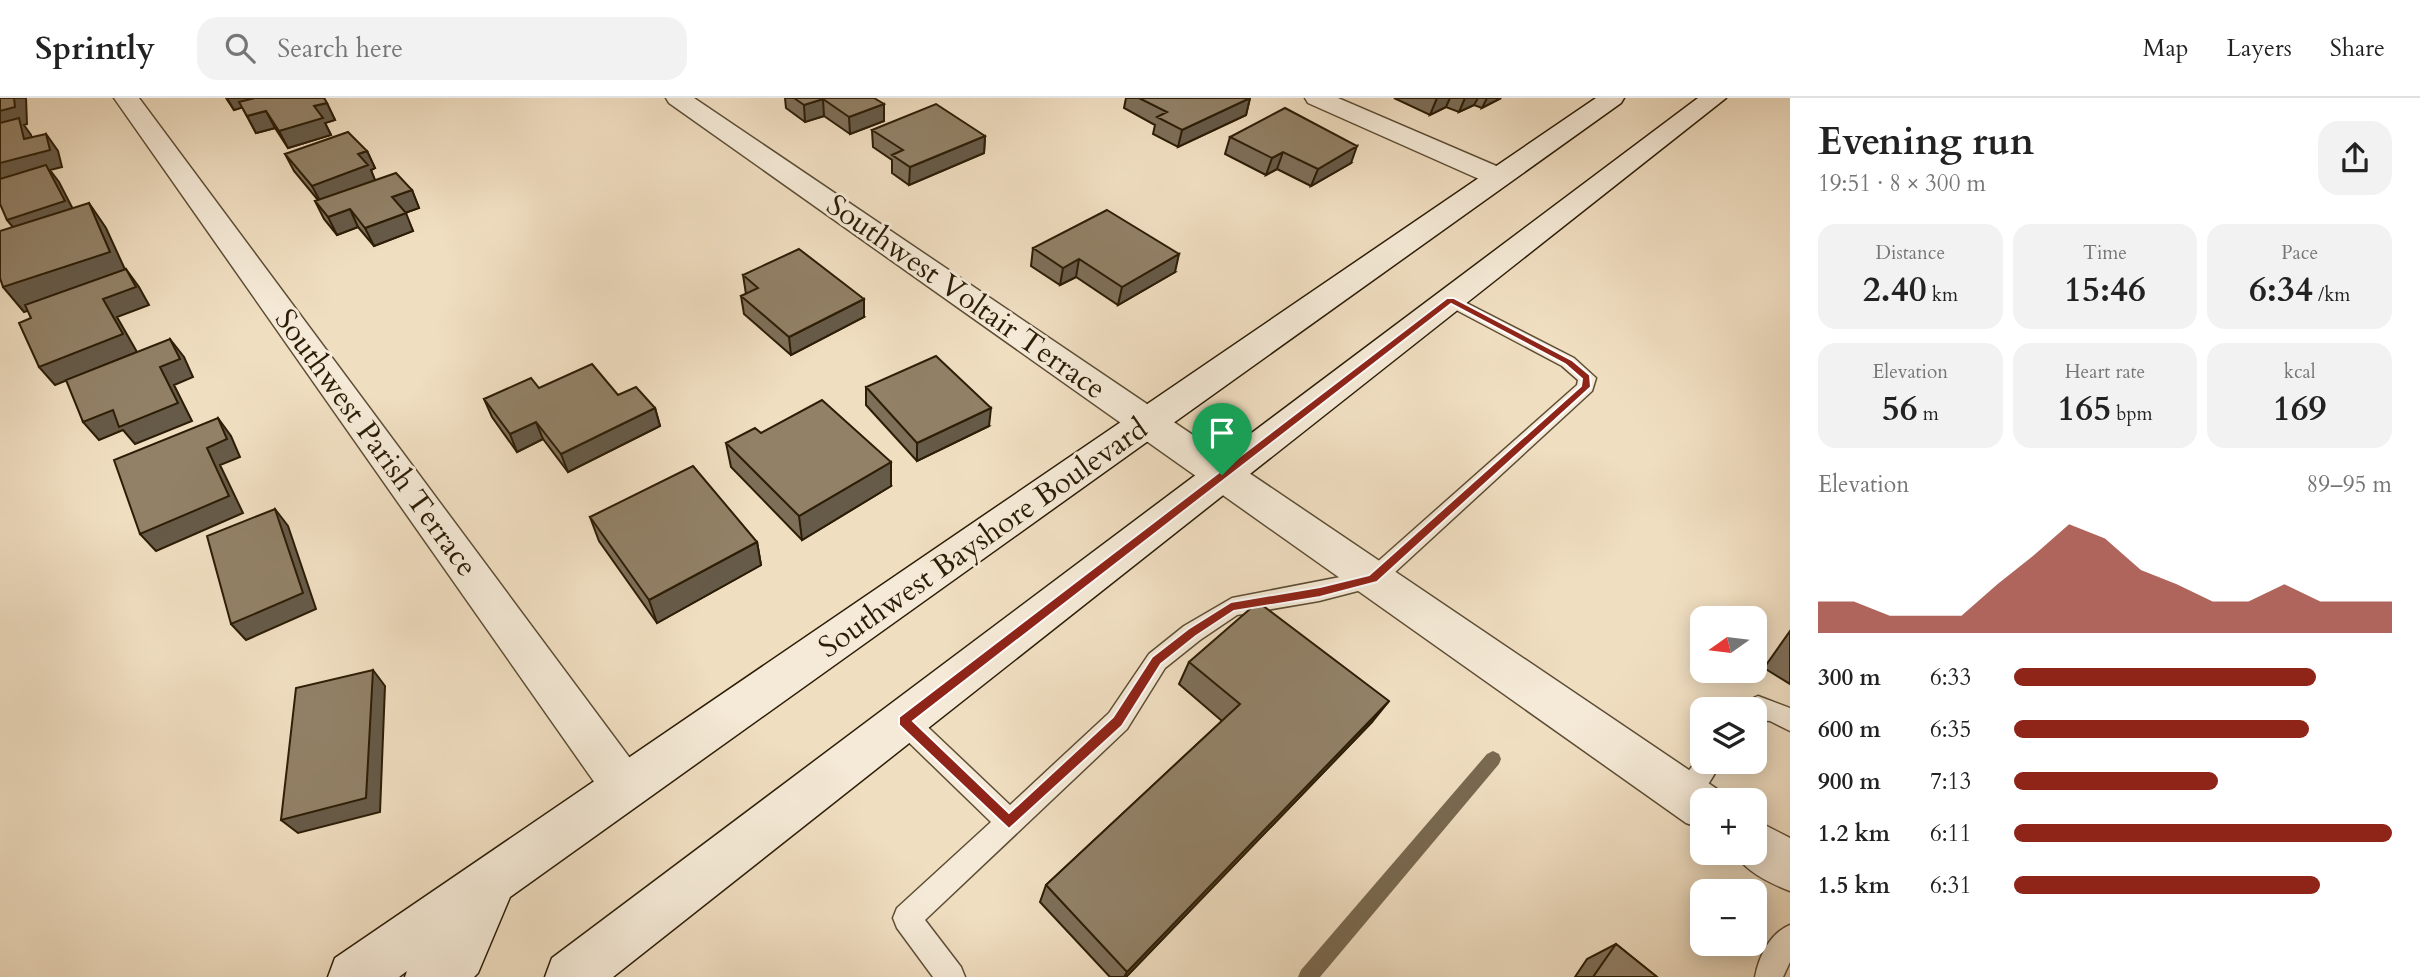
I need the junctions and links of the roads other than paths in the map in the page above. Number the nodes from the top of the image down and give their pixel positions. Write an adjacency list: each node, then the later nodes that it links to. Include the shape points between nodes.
1 (126, 98): 14 (main road, Southwest Parish Terrace)
2 (678, 98): 8 (main road, Southwest Voltair Terrace)
3 (1318, 98): 6 (main road)
4 (1612, 98): 6 (main road, Southwest Bayshore Boulevard)
5 (1714, 98): 7 (main road)
6 (1498, 177): 8 (main road, Southwest Bayshore Boulevard)
7 (1451, 300): 9 (main road); 10 (lane, via 1569,362 1587,378 1586,387)
8 (1147, 423): 9 (main road, Southwest Voltair Terrace); 14 (main road, Southwest Bayshore Boulevard)
9 (1222, 475): 10 (main road, Southwest Voltair Terrace); 13 (main road)
10 (1373, 579): 15 (main road, Southwest Voltair Terrace); 16 (lane, via 1231,607 1192,633 1157,661 1118,721)
11 (1767, 709): 12 (lane)
12 (1790, 720)
13 (904, 721): 16 (lane); 23 (main road)
14 (625, 788): 19 (main road, Southwest Bayshore Boulevard)
15 (1690, 798)
16 (1009, 822): 24 (lane, via 908,918)
17 (1767, 851): 18 (main road)
18 (1790, 867)
19 (493, 880): 21 (main road, Southwest Bayshore Boulevard); 22 (main road, via 460,955)
20 (1790, 939): 25 (lane, via 1772,963)
21 (354, 977)
22 (430, 977)
23 (571, 977)
24 (951, 977)
25 (1769, 977)

